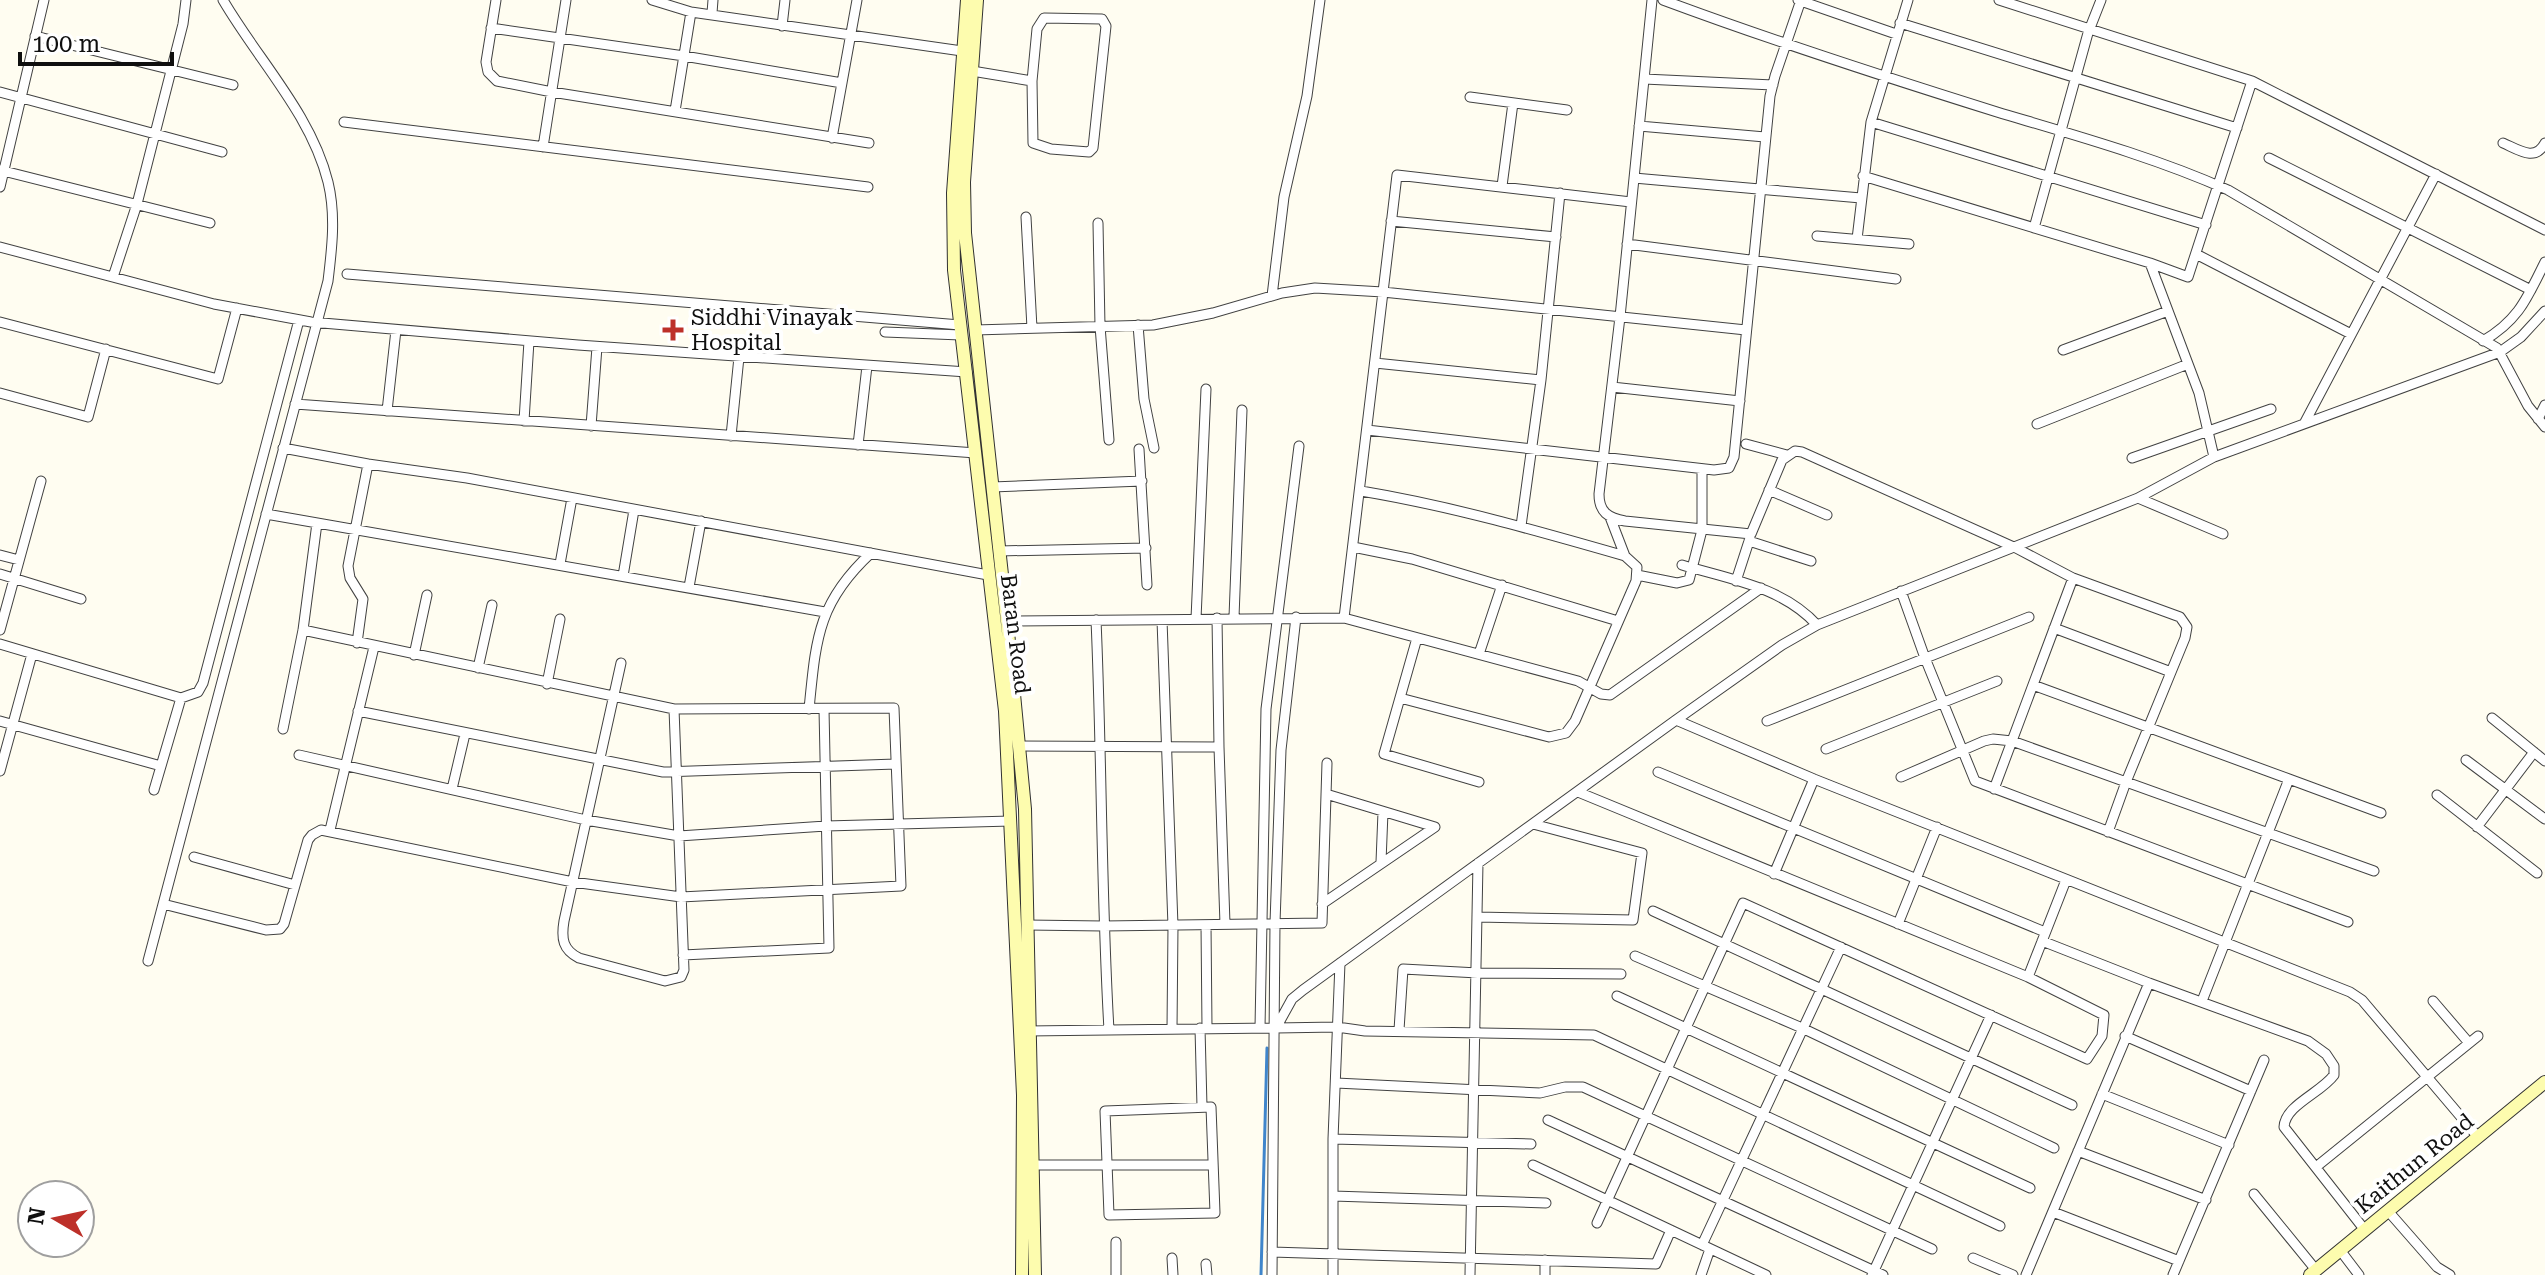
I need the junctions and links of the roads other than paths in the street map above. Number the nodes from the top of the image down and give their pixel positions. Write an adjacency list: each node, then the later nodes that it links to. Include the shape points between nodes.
1 (44, 0): 27 (street)
2 (186, 0): 32 (street)
3 (223, 0): 109 (street, via 310,134 328,182 333,234)
4 (496, 0): 23 (street)
5 (566, 0): 28 (street)
6 (652, 0): 19 (street)
7 (713, 0): 20 (street)
8 (785, 0): 22 (street)
9 (857, 0): 25 (street)
10 (967, 0): 30 (main road, Baran Road)
11 (977, 0): 33 (main road, Baran Road)
12 (1320, 0): 101 (street, via 1307,96 1284,197)
13 (1652, 0): 35 (street)
14 (1663, 0): 29 (street)
15 (1800, 0): 26 (street); 29 (street)
16 (1908, 0): 21 (street)
17 (1999, 0): 24 (street)
18 (2101, 0): 24 (street)
19 (691, 12): 20 (street); 31 (street)
20 (712, 13): 22 (street)
21 (1900, 23): 26 (street); 36 (street)
22 (782, 26): 25 (street)
23 (491, 28): 28 (street); 43 (street, via 486,62 490,75 506,84)
24 (2089, 29): 36 (street); 38 (street)
25 (852, 34): 30 (street); 39 (street)
26 (1896, 34): 34 (street)
27 (35, 36): 32 (street); 45 (street)
28 (560, 37): 31 (street); 43 (street)
29 (1785, 45): 34 (street); 41 (street)
30 (962, 51): 114 (main road, Baran Road, via 953,193)
31 (684, 56): 39 (street); 48 (street)
32 (172, 69): 40 (street); 54 (street)
33 (972, 71): 37 (street); 115 (main road, Baran Road, via 964,213)
34 (1884, 76): 50 (street); 53 (street)
35 (1644, 79): 41 (street); 51 (street)
36 (2076, 80): 52 (street); 53 (street)
37 (1032, 81): 37 (street, via 1037,29 1044,18 1102,19 1106,26 1089,152 1033,143)
38 (2252, 81): 52 (street); 64 (street)
39 (842, 83): 56 (street)
40 (233, 85)
41 (1773, 85): 55 (street)
42 (0, 92): 45 (street)
43 (552, 92): 48 (street); 60 (street)
44 (1470, 97): 46 (street)
45 (21, 98): 54 (street); 63 (street)
46 (1513, 103): 47 (street); 68 (street)
47 (1567, 110)
48 (675, 111): 56 (street)
49 (344, 122): 60 (street)
50 (1871, 122): 65 (street); 66 (street)
51 (1639, 126): 55 (street); 67 (street)
52 (2237, 128): 69 (street)
53 (2062, 132): 66 (street); 69 (street)
54 (154, 134): 61 (street); 76 (street)
55 (1765, 137): 72 (street)
56 (832, 138): 57 (street)
57 (869, 143)
58 (2503, 143): 59 (street, via 2532,154)
59 (2545, 143)
60 (543, 147): 71 (street)
61 (222, 152)
62 (2269, 158): 82 (street)
63 (2, 170): 70 (street); 76 (street)
64 (2436, 174): 82 (street); 84 (street)
65 (1863, 176): 74 (street); 83 (street)
66 (2048, 176): 81 (street); 83 (street)
67 (1634, 178): 72 (street); 75 (street)
68 (1502, 186): 73 (street); 78 (street, via 1397,175)
69 (2219, 186): 81 (street); 98 (street)
70 (0, 187)
71 (868, 187)
72 (1760, 189): 74 (street); 92 (street)
73 (1560, 193): 75 (street); 86 (street)
74 (1861, 198): 87 (street)
75 (1631, 202): 88 (street)
76 (137, 204): 79 (street); 96 (street)
77 (1026, 217): 112 (street)
78 (1391, 221): 86 (street); 100 (street)
79 (210, 223)
80 (1098, 223): 111 (street)
81 (2206, 225): 91 (street)
82 (2408, 226): 98 (street); 99 (street)
83 (2034, 228): 94 (street)
84 (2545, 230)
85 (1817, 236): 87 (street)
86 (1556, 237): 103 (street)
87 (1857, 239): 89 (street)
88 (1627, 244): 92 (street); 106 (street)
89 (1909, 244)
90 (0, 247): 96 (street)
91 (2196, 254): 94 (street, via 2188,277); 118 (street)
92 (1753, 259): 97 (street); 116 (street)
93 (2545, 262): 99 (street)
94 (2150, 263): 104 (street)
95 (347, 274): 114 (street)
96 (113, 277): 102 (street)
97 (1896, 279)
98 (2379, 280): 118 (street); 120 (street)
99 (2531, 290): 120 (street, via 2518,315)
100 (1383, 292): 101 (street, via 1315,288); 103 (street); 126 (street)
101 (1272, 296): 110 (street, via 1213,313)
102 (237, 308): 107 (street); 122 (street, via 218,379)
103 (1547, 311): 106 (street); 130 (street)
104 (2168, 311): 123 (street); 127 (street)
105 (2545, 311): 124 (street)
106 (1620, 317): 116 (street); 131 (street)
107 (299, 320): 109 (street); 240 (street, via 203,683 198,692)
108 (0, 322): 122 (street)
109 (316, 323): 113 (street); 135 (street)
110 (1138, 325): 111 (street); 153 (street)
111 (1100, 326): 112 (street); 148 (street)
112 (1032, 328): 115 (street)
113 (396, 330): 119 (street); 139 (street)
114 (960, 330): 117 (street); 129 (main road, Baran Road)
115 (975, 330): 165 (main road, Baran Road)
116 (1746, 330): 134 (street)
117 (885, 332)
118 (2351, 334): 141 (street)
119 (529, 341): 121 (street); 140 (street)
120 (2483, 341): 124 (street)
121 (597, 347): 125 (street); 144 (street)
122 (106, 349): 133 (street, via 88,417)
123 (2063, 350)
124 (2500, 352): 141 (street); 142 (street)
125 (739, 357): 128 (street); 147 (street)
126 (1375, 363): 130 (street); 145 (street)
127 (2188, 364): 143 (street); 146 (street)
128 (867, 366): 129 (street); 150 (street)
129 (967, 372): 156 (main road, Baran Road)
130 (1541, 380): 155 (street)
131 (1612, 387): 134 (street); 160 (street)
132 (1206, 389): 216 (street)
133 (0, 393)
134 (1740, 401): 162 (street, via 1732,465)
135 (295, 404): 139 (street); 152 (street)
136 (2545, 405): 142 (street)
137 (2271, 409): 146 (street)
138 (1242, 410): 209 (street)
139 (387, 411): 140 (street)
140 (524, 421): 144 (street)
141 (2305, 422): 158 (street)
142 (2541, 423)
143 (2037, 424)
144 (591, 426): 147 (street)
145 (1367, 430): 155 (street); 167 (street)
146 (2208, 430): 158 (street); 159 (street)
147 (731, 436): 150 (street)
148 (1109, 440)
149 (1746, 444): 157 (street)
150 (858, 445): 156 (street)
151 (1299, 446): 210 (street)
152 (283, 448): 161 (street); 171 (street)
153 (1154, 448)
154 (1139, 449): 164 (street)
155 (1533, 451): 160 (street); 176 (street)
156 (976, 453): 194 (main road, Baran Road)
157 (1787, 455): 166 (street); 183 (street, via 1802,452)
158 (2214, 457): 169 (street)
159 (2132, 458)
160 (1603, 459): 162 (street); 173 (street, via 1599,502)
161 (368, 464): 168 (street); 177 (street)
162 (1702, 469): 178 (street)
163 (41, 481): 188 (street)
164 (1142, 481): 165 (street); 182 (street)
165 (992, 487): 184 (main road, Baran Road)
166 (1769, 490): 172 (street); 180 (street)
167 (1361, 491): 176 (street); 181 (street)
168 (572, 498): 170 (street); 190 (street)
169 (2138, 498): 179 (street); 183 (street)
170 (634, 510): 174 (street); 196 (street)
171 (266, 514): 175 (street); 316 (street)
172 (1827, 515)
173 (1610, 517): 178 (street); 187 (street)
174 (701, 521): 185 (street); 202 (street)
175 (317, 523): 177 (street); 224 (street)
176 (1521, 526): 187 (street)
177 (354, 529): 190 (street); 226 (street, via 348,571 363,599)
178 (1702, 530): 180 (street); 192 (street)
179 (2223, 534)
180 (1750, 538): 189 (street); 199 (street)
181 (1353, 547): 201 (street); 214 (street)
182 (1146, 548): 184 (street); 200 (street)
183 (2016, 548): 198 (street); 204 (street)
184 (999, 551): 219 (main road, Baran Road)
185 (871, 553): 194 (street); 208 (street)
186 (0, 555): 188 (street)
187 (1625, 556): 195 (street, via 1635,564)
188 (19, 560): 197 (street)
189 (1811, 561)
190 (560, 564): 196 (street)
191 (1682, 565): 192 (street)
192 (1693, 568): 195 (street, via 1689,580 1677,583); 199 (street)
193 (0, 574): 197 (street)
194 (988, 575): 292 (main road, Baran Road, via 1005,711)
195 (1637, 575): 220 (street)
196 (623, 576): 202 (street)
197 (14, 578): 206 (street); 223 (street)
198 (2073, 578): 222 (street); 235 (street, via 2183,620 2187,631)
199 (1736, 581): 203 (street)
200 (1147, 585)
201 (1502, 585): 220 (street); 230 (street)
202 (689, 587): 208 (street)
203 (1761, 588): 221 (street, via 1798,606); 239 (street, via 1617,692 1606,695)
204 (1901, 591): 221 (street); 232 (street)
205 (427, 595): 231 (street)
206 (81, 599)
207 (492, 605): 234 (street)
208 (825, 612): 245 (street)
209 (1234, 617): 210 (street); 213 (street)
210 (1277, 617): 211 (street); 321 (street, via 1266,709)
211 (1296, 617): 214 (street); 322 (street, via 1281,750)
212 (2029, 617): 232 (street)
213 (1217, 618): 216 (street); 260 (street)
214 (1344, 618): 225 (street)
215 (560, 619): 237 (street)
216 (1196, 619): 218 (street)
217 (1096, 620): 218 (street); 219 (street); 257 (street)
218 (1162, 620): 258 (street)
219 (1007, 621): 259 (main road, Baran Road)
220 (1618, 621): 239 (street)
221 (1817, 625): 249 (street)
222 (2054, 628): 235 (street); 238 (street)
223 (0, 630)
224 (303, 630): 226 (street); 254 (street)
225 (1417, 638): 230 (street); 242 (street)
226 (357, 643): 228 (street)
227 (0, 644): 229 (street)
228 (374, 647): 231 (street); 247 (street)
229 (32, 654): 240 (street); 252 (street)
230 (1479, 654): 239 (street)
231 (414, 655): 234 (street)
232 (1925, 658): 243 (street); 251 (street)
233 (621, 663): 241 (street)
234 (478, 668): 237 (street)
235 (2171, 672): 253 (street)
236 (1997, 681): 243 (street)
237 (547, 684): 241 (street)
238 (2033, 685): 253 (street); 256 (street)
239 (1589, 687): 242 (street, via 1575,721 1557,737)
240 (181, 698): 271 (street)
241 (613, 698): 244 (street); 266 (street)
242 (1400, 698): 279 (street, via 1384,754)
243 (1943, 703): 261 (street); 262 (street)
244 (674, 709): 245 (street); 275 (street)
245 (809, 709): 246 (street)
246 (824, 709): 269 (street, via 894,708); 272 (street)
247 (358, 711): 255 (street); 270 (street)
248 (2492, 718): 263 (street)
249 (1676, 720): 277 (street); 285 (street)
250 (0, 721): 252 (street)
251 (1767, 721)
252 (13, 724): 271 (street); 273 (street)
253 (2148, 727): 278 (street); 280 (street)
254 (283, 729)
255 (465, 734): 266 (street); 281 (street)
256 (2012, 741): 262 (street, via 1993,739); 280 (street); 282 (street)
257 (1102, 745): 258 (street); 259 (street); 327 (street)
258 (1168, 745): 260 (street); 328 (street)
259 (1019, 746): 325 (main road, Baran Road)
260 (1219, 747): 323 (street)
261 (1826, 749)
262 (1962, 750): 276 (street); 282 (street, via 1975,781)
263 (2534, 752): 267 (street); 283 (street)
264 (299, 755): 270 (street)
265 (2466, 760): 283 (street)
266 (598, 761): 275 (street); 291 (street)
267 (2545, 761)
268 (1327, 763): 286 (street)
269 (896, 764): 272 (street); 293 (street)
270 (345, 765): 281 (street); 299 (street)
271 (161, 766): 284 (street)
272 (823, 766): 275 (street); 295 (street)
273 (0, 771)
274 (1658, 772): 298 (street)
275 (679, 773): 302 (street)
276 (1901, 777)
277 (1814, 779): 296 (street); 298 (street)
278 (2289, 779): 289 (street); 301 (street)
279 (1479, 782)
280 (2126, 782): 300 (street); 301 (street)
281 (452, 789): 291 (street)
282 (1994, 789): 300 (street)
283 (2506, 789): 290 (street); 297 (street)
284 (154, 790)
285 (1578, 792): 294 (street); 308 (street)
286 (1326, 794): 288 (street); 317 (street)
287 (2437, 795): 297 (street)
288 (1383, 812): 304 (street); 304 (street, via 1435,827)
289 (2381, 813)
290 (2545, 819)
291 (586, 820): 302 (street); 311 (street)
292 (1011, 821): 293 (street); 356 (main road, Baran Road)
293 (898, 824): 295 (street); 314 (street, via 901,886)
294 (1533, 824): 305 (street); 319 (street, via 1642,853 1633,920)
295 (826, 826): 302 (street); 314 (street)
296 (1937, 827): 309 (street); 310 (street)
297 (2477, 827): 307 (street)
298 (1793, 829): 308 (street); 309 (street)
299 (330, 830): 311 (street); 312 (street, via 308,840)
300 (2108, 832): 313 (street)
301 (2268, 833): 306 (street); 313 (street)
302 (679, 836): 315 (street)
303 (194, 857): 312 (street)
304 (1381, 862): 317 (street)
305 (1478, 863): 319 (street); 336 (street)
306 (2374, 871)
307 (2537, 873)
308 (1774, 874): 324 (street)
309 (1916, 879): 324 (street); 329 (street)
310 (2066, 880): 329 (street); 330 (street)
311 (573, 882): 315 (street); 333 (street, via 562,932 569,953 665,981 681,977)
312 (295, 885): 316 (street, via 284,924 276,930)
313 (2249, 885): 320 (street); 330 (street)
314 (827, 889): 315 (street); 333 (street, via 829,948)
315 (681, 897): 333 (street)
316 (163, 904): 335 (street)
317 (1322, 904): 322 (street, via 1322,923)
318 (1653, 911): 331 (street)
319 (1477, 917): 337 (street)
320 (2348, 922)
321 (1262, 923): 322 (street); 323 (street); 349 (street)
322 (1275, 923): 350 (street)
323 (1225, 924): 326 (street)
324 (1898, 924): 339 (street)
325 (1027, 925): 327 (street); 356 (main road, Baran Road)
326 (1206, 925): 328 (street); 348 (street)
327 (1103, 926): 328 (street); 354 (street)
328 (1173, 926): 353 (street)
329 (2044, 936): 339 (street); 340 (street)
330 (2227, 942): 344 (street); 365 (street, via 2356,995)
331 (1724, 945): 332 (street, via 1743,903); 341 (street); 342 (street)
332 (1841, 947): 342 (street); 346 (street)
333 (683, 955)
334 (1635, 956): 341 (street)
335 (148, 961)
336 (1340, 963): 347 (street); 350 (street, via 1292,999)
337 (1478, 973): 338 (street); 355 (street, via 1403,969); 357 (street)
338 (1621, 974)
339 (2028, 977): 346 (street, via 2104,1015 2102,1036 2087,1059)
340 (2149, 983): 344 (street); 358 (street)
341 (1706, 985): 351 (street); 352 (street)
342 (1821, 989): 352 (street); 361 (street)
343 (1617, 996): 351 (street)
344 (2202, 1001): 391 (street, via 2308,1041 2332,1062 2331,1080 2288,1113 2284,1123)
345 (2433, 1001): 360 (street)
346 (1991, 1015): 361 (street)
347 (1337, 1027): 350 (street); 355 (street); 367 (street)
348 (1203, 1028): 349 (street); 353 (street); 373 (street)
349 (1260, 1028): 350 (street)
350 (1276, 1028): 412 (street)
351 (1687, 1028): 363 (street); 364 (street)
352 (1802, 1028): 364 (street); 371 (street)
353 (1172, 1029): 354 (street)
354 (1109, 1030): 356 (street)
355 (1399, 1030): 357 (street)
356 (1025, 1032): 388 (main road, Baran Road); 422 (main road, Baran Road)
357 (1476, 1032): 363 (street, via 1594,1035); 368 (street)
358 (2125, 1036): 369 (street); 370 (street)
359 (2478, 1036): 360 (street)
360 (2469, 1043): 365 (street)
361 (1972, 1058): 371 (street); 372 (street)
362 (2264, 1060): 369 (street)
363 (1668, 1070): 374 (street); 375 (street)
364 (1781, 1073): 374 (street); 380 (street)
365 (2426, 1075): 377 (street); 391 (street)
366 (2545, 1082): 377 (main road, Kaithun Road)
367 (1336, 1083): 368 (street); 378 (street)
368 (1474, 1090): 375 (street, via 1540,1093 1577,1086); 379 (street)
369 (2251, 1091): 382 (street)
370 (2102, 1094): 382 (street); 384 (street)
371 (1952, 1099): 380 (street); 383 (street)
372 (2072, 1105)
373 (1202, 1107): 387 (street, via 1105,1111); 389 (street, via 1211,1107)
374 (1761, 1114): 386 (street); 392 (street)
375 (1647, 1116): 385 (street); 386 (street)
376 (1548, 1120): 385 (street)
377 (2478, 1137): 401 (main road, Kaithun Road)
378 (1333, 1139): 379 (street); 395 (street)
379 (1473, 1143): 381 (street); 397 (street)
380 (1932, 1143): 392 (street); 393 (street)
381 (1531, 1144)
382 (2229, 1145): 399 (street)
383 (2054, 1148)
384 (2078, 1151): 399 (street); 402 (street)
385 (1628, 1157): 396 (street); 398 (street)
386 (1741, 1159): 396 (street); 405 (street)
387 (1106, 1164): 388 (street); 389 (street); 389 (street, via 1109,1215 1215,1213)
388 (1034, 1165): 423 (main road, Baran Road)
389 (1212, 1165)
390 (1533, 1165): 398 (street)
391 (2316, 1167): 406 (street)
392 (1914, 1184): 404 (street); 405 (street)
393 (2030, 1188)
394 (2254, 1194): 420 (street)
395 (1333, 1196): 397 (street); 413 (street)
396 (1722, 1199): 409 (street); 421 (street)
397 (1472, 1200): 400 (street); 415 (street)
398 (1608, 1200): 403 (street); 407 (street)
399 (2206, 1200): 418 (street)
400 (1546, 1203)
401 (2388, 1211): 406 (main road, Kaithun Road); 437 (street)
402 (2053, 1212): 418 (street); 434 (street)
403 (1597, 1223)
404 (2000, 1226)
405 (1893, 1229): 410 (street); 421 (street)
406 (2364, 1229): 411 (main road, Kaithun Road)
407 (1671, 1230): 409 (street); 417 (street, via 1656,1264)
408 (1116, 1242): 424 (street)
409 (1706, 1247): 431 (street); 432 (street)
410 (1932, 1249)
411 (2340, 1250): 420 (main road, Kaithun Road); 436 (street)
412 (1272, 1252): 413 (street); 427 (street)
413 (1333, 1254): 415 (street); 428 (street)
414 (1172, 1258): 425 (street)
415 (1470, 1258): 417 (street); 429 (street)
416 (1973, 1258): 433 (street)
417 (1545, 1260): 430 (street)
418 (2179, 1261): 435 (street)
419 (1206, 1264): 426 (street)
420 (2313, 1272)
421 (1876, 1274)
422 (1022, 1275)
423 (1035, 1275)
424 (1116, 1275)
425 (1173, 1275)
426 (1207, 1275)
427 (1272, 1275)
428 (1333, 1275)
429 (1470, 1275)
430 (1545, 1275)
431 (1701, 1275)
432 (1766, 1275)
433 (2013, 1275)
434 (2026, 1275)
435 (2173, 1275)
436 (2359, 1275)
437 (2450, 1275)

